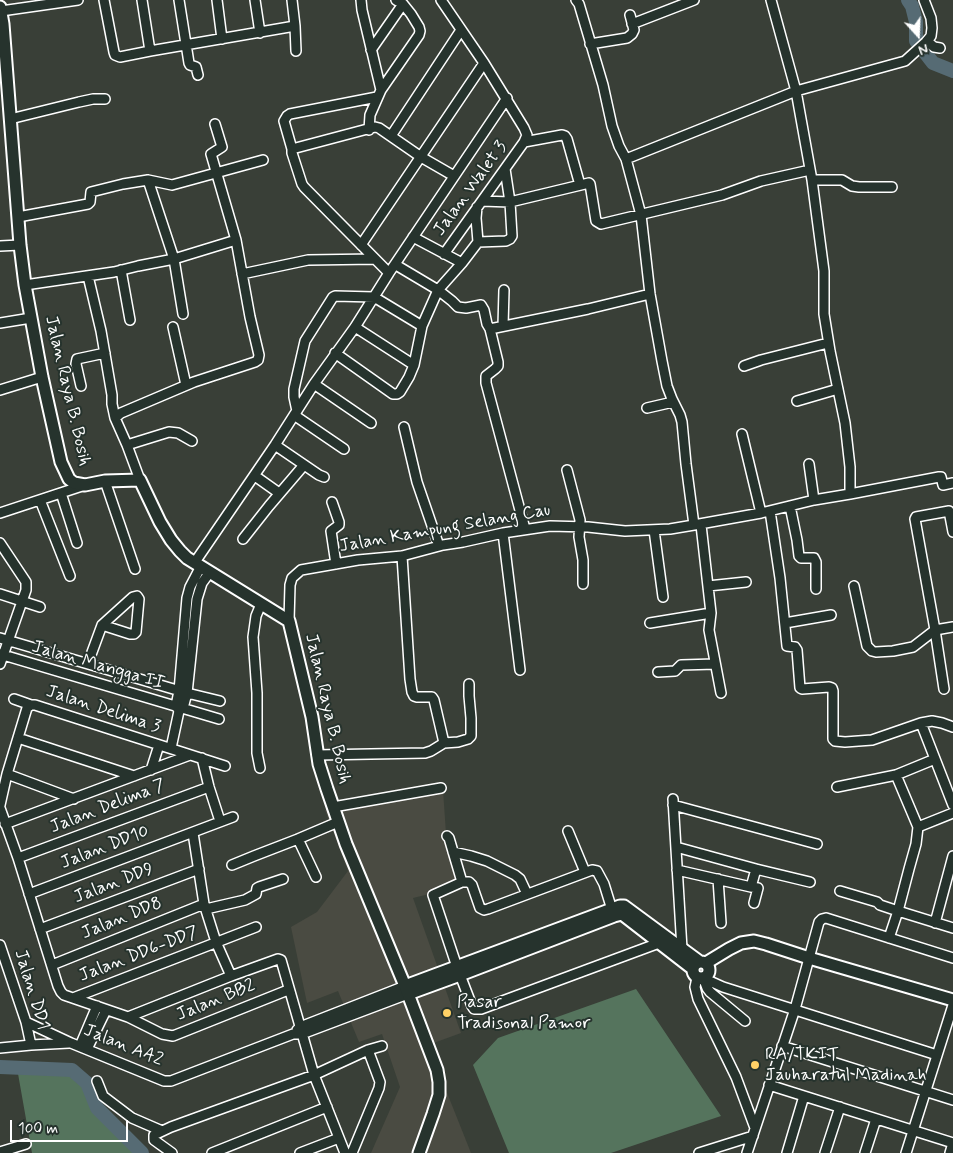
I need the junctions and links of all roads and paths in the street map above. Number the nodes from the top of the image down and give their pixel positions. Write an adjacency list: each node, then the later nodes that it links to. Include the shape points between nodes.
1 (78, 0): 15 (street)
2 (104, 0): 29 (street, via 115,55 120,57)
3 (142, 0): 29 (street)
4 (179, 0): 26 (street)
5 (217, 0): 23 (street)
6 (256, 0): 22 (street)
7 (292, 0): 20 (street)
8 (361, 0): 18 (street)
9 (368, 0): 18 (street)
10 (441, 0): 21 (street)
11 (576, 0): 25 (street)
12 (694, 0): 25 (street, via 631,19 634,30 627,38)
13 (771, 0): 34 (street)
14 (924, 0): 24 (street, via 932,28)
15 (65, 1): 17 (street)
16 (400, 2): 28 (street); 35 (street, via 420,31)
17 (0, 9): 19 (main road, Jalan Raya B. Bosih)
18 (362, 10): 28 (street)
19 (1, 24): 33 (main road, Jalan Raya B. Bosih)
20 (296, 26): 22 (street); 30 (street)
21 (461, 30): 31 (street); 41 (street)
22 (260, 33): 23 (street)
23 (222, 39): 26 (street)
24 (927, 41): 27 (street); 34 (street, via 900,63)
25 (590, 44): 45 (street, via 612,126)
26 (186, 45): 29 (street); 32 (street, via 189,63 196,67)
27 (940, 48)
28 (371, 50): 35 (street)
29 (150, 51)
30 (296, 51)
31 (484, 63): 36 (street); 44 (street)
32 (198, 75)
33 (3, 76): 38 (main road, Jalan Raya B. Bosih)
34 (796, 92): 45 (street); 48 (street)
35 (379, 93): 40 (street, via 370,116); 43 (street, via 290,114 284,121)
36 (507, 98): 42 (street, via 526,132); 50 (street)
37 (105, 99): 38 (street)
38 (10, 119): 58 (main road, Jalan Raya B. Bosih)
39 (215, 124): 49 (street, via 222,147 211,153)
40 (369, 130): 41 (street, via 379,128); 43 (street)
41 (391, 136): 44 (street)
42 (524, 142): 47 (street, Jalan Walet 3); 53 (street, via 565,136)
43 (292, 149): 63 (street, via 304,188)
44 (421, 157): 50 (street); 63 (street)
45 (626, 159): 57 (street)
46 (264, 160): 49 (street)
47 (505, 169): 55 (street); 56 (street, Jalan Walet 3)
48 (810, 170): 52 (street); 57 (street)
49 (216, 172): 51 (street, via 172,185); 60 (street)
50 (454, 176): 59 (street)
51 (148, 180): 58 (street, via 91,192 88,204); 66 (street)
52 (812, 180): 54 (street, via 842,180 859,187); 88 (street, via 823,256)
53 (585, 184): 55 (street); 57 (street, via 596,222 601,224)
54 (892, 187)
55 (510, 202): 56 (street); 61 (street, via 510,239)
56 (480, 204): 61 (street, via 476,218); 65 (street, Jalan Walet 3)
57 (641, 215): 77 (street)
58 (18, 217): 62 (main road, Jalan Raya B. Bosih)
59 (413, 237): 65 (street); 69 (street)
60 (236, 240): 66 (street); 72 (street)
61 (478, 242): 68 (street)
62 (20, 244): 64 (street); 74 (main road, Jalan Raya B. Bosih)
63 (361, 245): 67 (street)
64 (0, 246)
65 (444, 254): 68 (street)
66 (174, 259): 70 (street); 79 (street)
67 (375, 259): 71 (street); 72 (street, via 308,260)
68 (462, 263): 75 (street)
69 (396, 265): 71 (street); 75 (street)
70 (121, 270): 73 (street); 81 (street)
71 (389, 273): 78 (street)
72 (242, 274): 95 (street, via 260,355 258,360)
73 (88, 276): 74 (street); 89 (street)
74 (25, 285): 80 (main road, Jalan Raya B. Bosih)
75 (438, 290): 84 (street); 87 (street, via 458,307 481,305)
76 (504, 290): 85 (street)
77 (650, 294): 85 (street); 100 (street, via 667,386)
78 (374, 297): 83 (street); 84 (street); 102 (street, via 333,297 305,341 294,389)
79 (183, 314)
80 (31, 318): 82 (street); 93 (main road, Jalan Raya B. Bosih)
81 (130, 320)
82 (0, 323)
83 (355, 326): 90 (street); 91 (street)
84 (422, 326): 91 (street)
85 (503, 326): 87 (street)
86 (173, 327): 95 (street)
87 (490, 329): 131 (street, via 498,366 486,376 486,383)
88 (828, 343): 92 (street); 97 (street)
89 (105, 353): 96 (street, via 77,359); 103 (street)
90 (335, 354): 91 (street, via 393,394 400,392); 94 (street)
91 (414, 365)
92 (744, 366)
93 (42, 377): 98 (street); 119 (main road, Jalan Raya B. Bosih, via 61,462 74,483)
94 (314, 384): 102 (street); 104 (street)
95 (186, 385): 103 (street)
96 (81, 386)
97 (838, 389): 99 (street); 122 (street, via 845,423)
98 (0, 390)
99 (797, 401)
100 (673, 402): 101 (street); 129 (street, via 682,422)
101 (647, 408)
102 (295, 413): 109 (street); 110 (street)
103 (115, 418): 108 (street)
104 (371, 423)
105 (404, 427): 138 (street)
106 (742, 434): 127 (street)
107 (192, 441): 108 (street, via 169,432)
108 (127, 445): 116 (street)
109 (275, 445): 112 (street); 114 (street)
110 (344, 449)
111 (809, 464): 124 (street)
112 (304, 465): 115 (street); 121 (street)
113 (566, 470): 130 (street)
114 (254, 476): 121 (street); 143 (street)
115 (324, 477)
116 (140, 480): 117 (main road, Jalan Raya B. Bosih); 143 (main road, Jalan Raya B. Bosih, via 171,540)
117 (105, 481): 119 (main road, Jalan Raya B. Bosih); 144 (street)
118 (953, 483): 122 (street, Jalan Kampung Selang Cau, via 943,485 941,477 938,477)
119 (86, 485): 120 (street)
120 (61, 493): 123 (street); 137 (street)
121 (279, 493): 135 (street)
122 (850, 494): 124 (street, Jalan Kampung Selang Cau)
123 (40, 500): 128 (street); 145 (street)
124 (814, 500): 126 (street, Jalan Kampung Selang Cau)
125 (332, 502): 142 (street, via 339,522 330,531)
126 (790, 506): 127 (street, Jalan Kampung Selang Cau); 150 (street, via 798,556 814,558 816,562)
127 (766, 512): 129 (street, Jalan Kampung Selang Cau); 160 (street, via 780,578)
128 (0, 513)
129 (698, 525): 132 (street, Jalan Kampung Selang Cau); 148 (street)
130 (580, 526): 131 (street, Jalan Kampung Selang Cau); 132 (street, Jalan Kampung Selang Cau, via 626,532); 147 (street)
131 (526, 529): 134 (street, Jalan Kampung Selang Cau)
132 (654, 530): 152 (street)
133 (953, 532): 163 (street, via 949,511 915,519)
134 (503, 533): 138 (street, Jalan Kampung Selang Cau); 168 (street)
135 (244, 539)
136 (0, 543): 141 (street)
137 (77, 543)
138 (439, 546): 139 (street, Jalan Kampung Selang Cau)
139 (402, 556): 142 (street, Jalan Kampung Selang Cau); 182 (street, via 412,692 414,696 432,697 434,700)
140 (0, 558): 141 (street)
141 (11, 561): 153 (street, via 26,582)
142 (336, 564): 158 (street, Jalan Kampung Selang Cau, via 301,570 292,578)
143 (202, 567): 154 (main road, Jalan Raya B. Bosih); 172 (street, via 187,598)
144 (136, 569)
145 (70, 576)
146 (746, 582): 148 (street)
147 (583, 584)
148 (708, 586): 156 (street)
149 (854, 586): 163 (street, via 867,646 872,650 893,651 912,647)
150 (816, 589)
151 (0, 594): 153 (street)
152 (663, 597)
153 (22, 600): 155 (street); 164 (street)
154 (261, 604): 158 (main road, Jalan Raya B. Bosih); 190 (street, via 253,637)
155 (40, 607)
156 (711, 613): 159 (street); 167 (street, via 709,630)
157 (831, 616): 160 (street)
158 (289, 622): 186 (main road, Jalan Raya B. Bosih, via 312,716)
159 (650, 622)
160 (784, 623): 179 (street, via 787,646 797,650 800,688 832,688 835,741 872,740)
161 (102, 625): 161 (street, via 134,597 137,596 134,634); 166 (street)
162 (953, 627): 163 (street)
163 (935, 630): 171 (street)
164 (4, 639): 165 (street); 166 (street, Jalan Mangga II)
165 (1, 658): 177 (street, Jalan Mangga II)
166 (88, 663): 172 (street, Jalan Mangga II)
167 (715, 664): 169 (street, via 681,665 675,671); 173 (street)
168 (520, 670)
169 (658, 672)
170 (469, 684): 182 (street, via 471,736 454,743)
171 (944, 689)
172 (183, 692): 175 (street, Jalan Mangga II); 177 (street)
173 (721, 693)
174 (14, 700): 176 (street)
175 (220, 701)
176 (31, 705): 181 (street, Jalan Delima 3, via 27,708); 183 (street, Jalan Delima 3)
177 (179, 708): 178 (street, Jalan Mangga II); 184 (street)
178 (219, 719)
179 (921, 724): 180 (street, via 932,721); 188 (street)
180 (953, 727)
181 (18, 738): 192 (street, Jalan Delima 3); 194 (street)
182 (444, 743): 186 (street, via 424,753)
183 (159, 745): 184 (street, Jalan Delima 3); 191 (street)
184 (170, 748): 185 (street, Jalan Delima 3)
185 (190, 755): 187 (street, Jalan Delima 3); 191 (street)
186 (317, 755): 200 (main road, Jalan Raya B. Bosih)
187 (202, 758): 189 (street, Jalan Delima 3); 195 (street)
188 (935, 760): 193 (street); 199 (street)
189 (225, 766)
190 (260, 768)
191 (151, 770): 194 (street)
192 (7, 774): 198 (street); 201 (street, Jalan Delima 3)
193 (896, 775): 196 (street); 207 (street)
194 (134, 776): 198 (street)
195 (209, 787): 204 (street); 216 (street, Jalan Delima 7)
196 (837, 787)
197 (440, 788): 200 (street)
198 (74, 799): 206 (street)
199 (953, 805)
200 (333, 806): 205 (main road, Jalan Raya B. Bosih)
201 (0, 807): 206 (street)
202 (953, 813): 207 (street)
203 (233, 817): 204 (street, Jalan DD10)
204 (220, 822): 209 (street, Jalan DD10)
205 (338, 822): 211 (street); 253 (main road, Jalan Raya B. Bosih)
206 (5, 824): 216 (street)
207 (918, 827): 233 (street)
208 (568, 831): 221 (street)
209 (193, 833): 218 (street); 229 (street, Jalan DD10)
210 (447, 836): 214 (street)
211 (298, 839): 217 (street); 222 (street)
212 (817, 844): 213 (street, via 673,802)
213 (676, 847): 219 (street); 220 (street)
214 (453, 852): 225 (street); 230 (street, via 487,861 516,875)
215 (953, 856): 236 (street)
216 (18, 858): 229 (street)
217 (232, 865)
218 (199, 869): 232 (street); 239 (street, Jalan DD9)
219 (756, 869): 226 (street); 227 (street)
220 (677, 870): 224 (street); 244 (street)
221 (585, 872): 230 (street); 234 (street, via 598,871)
222 (316, 877)
223 (283, 879): 232 (street, Jalan DD8, via 257,888 256,894 245,900)
224 (718, 879): 227 (street); 235 (street)
225 (462, 882): 230 (street, via 472,884 480,908 484,910); 248 (street, via 433,895)
226 (810, 882)
227 (751, 887): 231 (street, via 758,888)
228 (840, 891): 233 (street)
229 (29, 894): 239 (street)
230 (527, 894)
231 (754, 903)
232 (205, 906): 241 (street); 247 (street, Jalan DD8)
233 (898, 911): 236 (street); 240 (street)
234 (612, 912): 242 (main road, via 622,914); 244 (main road, via 624,906); 248 (main road)
235 (720, 922)
236 (935, 923): 238 (street)
237 (256, 927): 241 (street, Jalan DD6-DD7)
238 (953, 928)
239 (40, 929): 247 (street)
240 (889, 938): 245 (street); 246 (street, via 822,919)
241 (216, 942): 250 (street); 254 (street, Jalan DD6-DD7)
242 (659, 943): 248 (street, via 481,1010 472,1006); 249 (main road)
243 (0, 946): 261 (street, Jalan DD1)
244 (682, 949): 249 (main road)
245 (953, 958)
246 (808, 961): 249 (main road, via 753,946 730,953); 251 (main road); 258 (street)
247 (52, 965): 254 (street, via 61,992)
248 (458, 971): 253 (main road)
249 (702, 971): 258 (street, via 724,987); 260 (street, via 710,992); 281 (street, via 695,987 698,999 736,1077)
250 (230, 976): 252 (street, via 278,959 282,962); 259 (street)
251 (881, 982): 255 (main road); 256 (main road)
252 (288, 990): 259 (street, Jalan BB2, via 173,1036); 262 (street)
253 (406, 990): 262 (street, Jalan AA2); 291 (main road, Jalan Raya B. Bosih, via 439,1082 437,1104)
254 (73, 998): 257 (street, Jalan BB2)
255 (953, 1000)
256 (953, 1006): 269 (street)
257 (101, 1008): 259 (street, Jalan BB2); 264 (street)
258 (794, 1009): 266 (street); 269 (street)
259 (128, 1017)
260 (745, 1021)
261 (26, 1022): 263 (street, Jalan DD1); 264 (street, Jalan AA2)
262 (298, 1032): 264 (street, Jalan AA2, via 171,1081 164,1081); 270 (street)
263 (31, 1045): 264 (street); 267 (street)
264 (80, 1046)
265 (382, 1046): 268 (street)
266 (782, 1046): 272 (street); 273 (street)
267 (0, 1048)
268 (368, 1050): 270 (street); 290 (street, via 380,1082)
269 (937, 1055): 273 (street)
270 (314, 1075): 276 (street); 280 (street)
271 (97, 1081): 280 (street, via 103,1096 132,1118)
272 (769, 1085): 274 (street); 281 (street)
273 (926, 1091): 275 (street); 279 (street)
274 (804, 1096): 277 (street); 294 (street)
275 (953, 1100)
276 (327, 1107): 282 (street); 287 (street)
277 (840, 1107): 278 (street); 295 (street)
278 (876, 1119): 279 (street); 296 (street)
279 (913, 1130): 283 (street); 297 (street)
280 (162, 1131): 286 (street, via 154,1135 154,1140)
281 (754, 1132): 292 (street); 293 (street)
282 (339, 1138): 288 (street); 289 (street)
283 (953, 1143): 298 (street)
284 (26, 1144): 285 (street)
285 (0, 1152)
286 (172, 1153)
287 (212, 1153)
288 (300, 1153)
289 (345, 1153)
290 (352, 1153)
291 (419, 1153)
292 (699, 1153)
293 (747, 1153)
294 (787, 1153)
295 (825, 1153)
296 (865, 1153)
297 (906, 1153)
298 (950, 1153)

